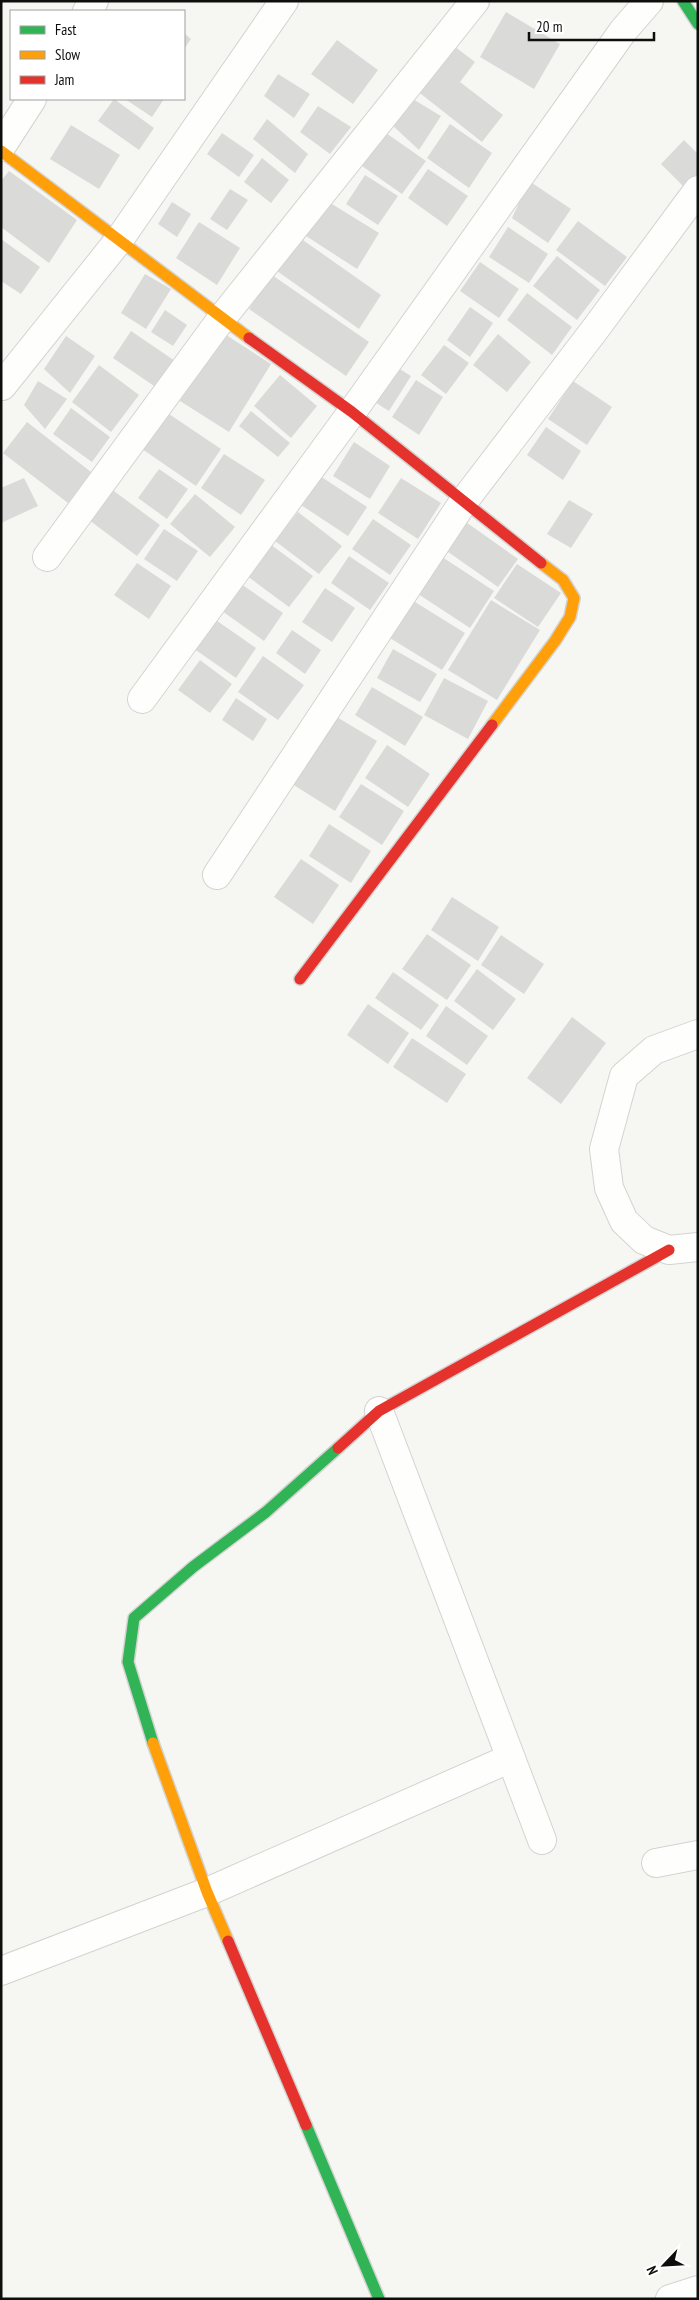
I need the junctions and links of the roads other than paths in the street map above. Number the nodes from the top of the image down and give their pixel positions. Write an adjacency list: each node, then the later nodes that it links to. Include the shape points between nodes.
1 (284, 1): 10 (street)
2 (475, 1): 11 (street)
3 (649, 1): 13 (street, via 624,31)
4 (683, 1): 5 (street)
5 (698, 24)
6 (31, 100): 7 (street)
7 (1, 147)
8 (1, 151): 10 (street)
9 (698, 190): 14 (street)
10 (119, 240): 11 (street); 12 (street)
11 (222, 318): 13 (street); 15 (street)
12 (2, 386)
13 (352, 412): 14 (street); 16 (street)
14 (464, 501): 17 (street); 18 (street, via 563,580 574,598 570,617)
15 (47, 558)
16 (142, 699)
17 (217, 875)
18 (300, 979)
19 (698, 1034): 21 (street, via 654,1050 624,1076 604,1149 609,1188 624,1221 644,1240)
20 (698, 1247): 21 (street)
21 (668, 1250): 22 (street)
22 (379, 1412): 23 (street); 27 (street, via 266,1512 193,1567 134,1618 128,1662 140,1706)
23 (511, 1758): 24 (street); 27 (street)
24 (542, 1840)
25 (698, 1855): 26 (street)
26 (656, 1863)
27 (207, 1892): 28 (street); 30 (street)
28 (1, 1972)
29 (698, 2290): 31 (street)
30 (379, 2299)
31 (670, 2299)

